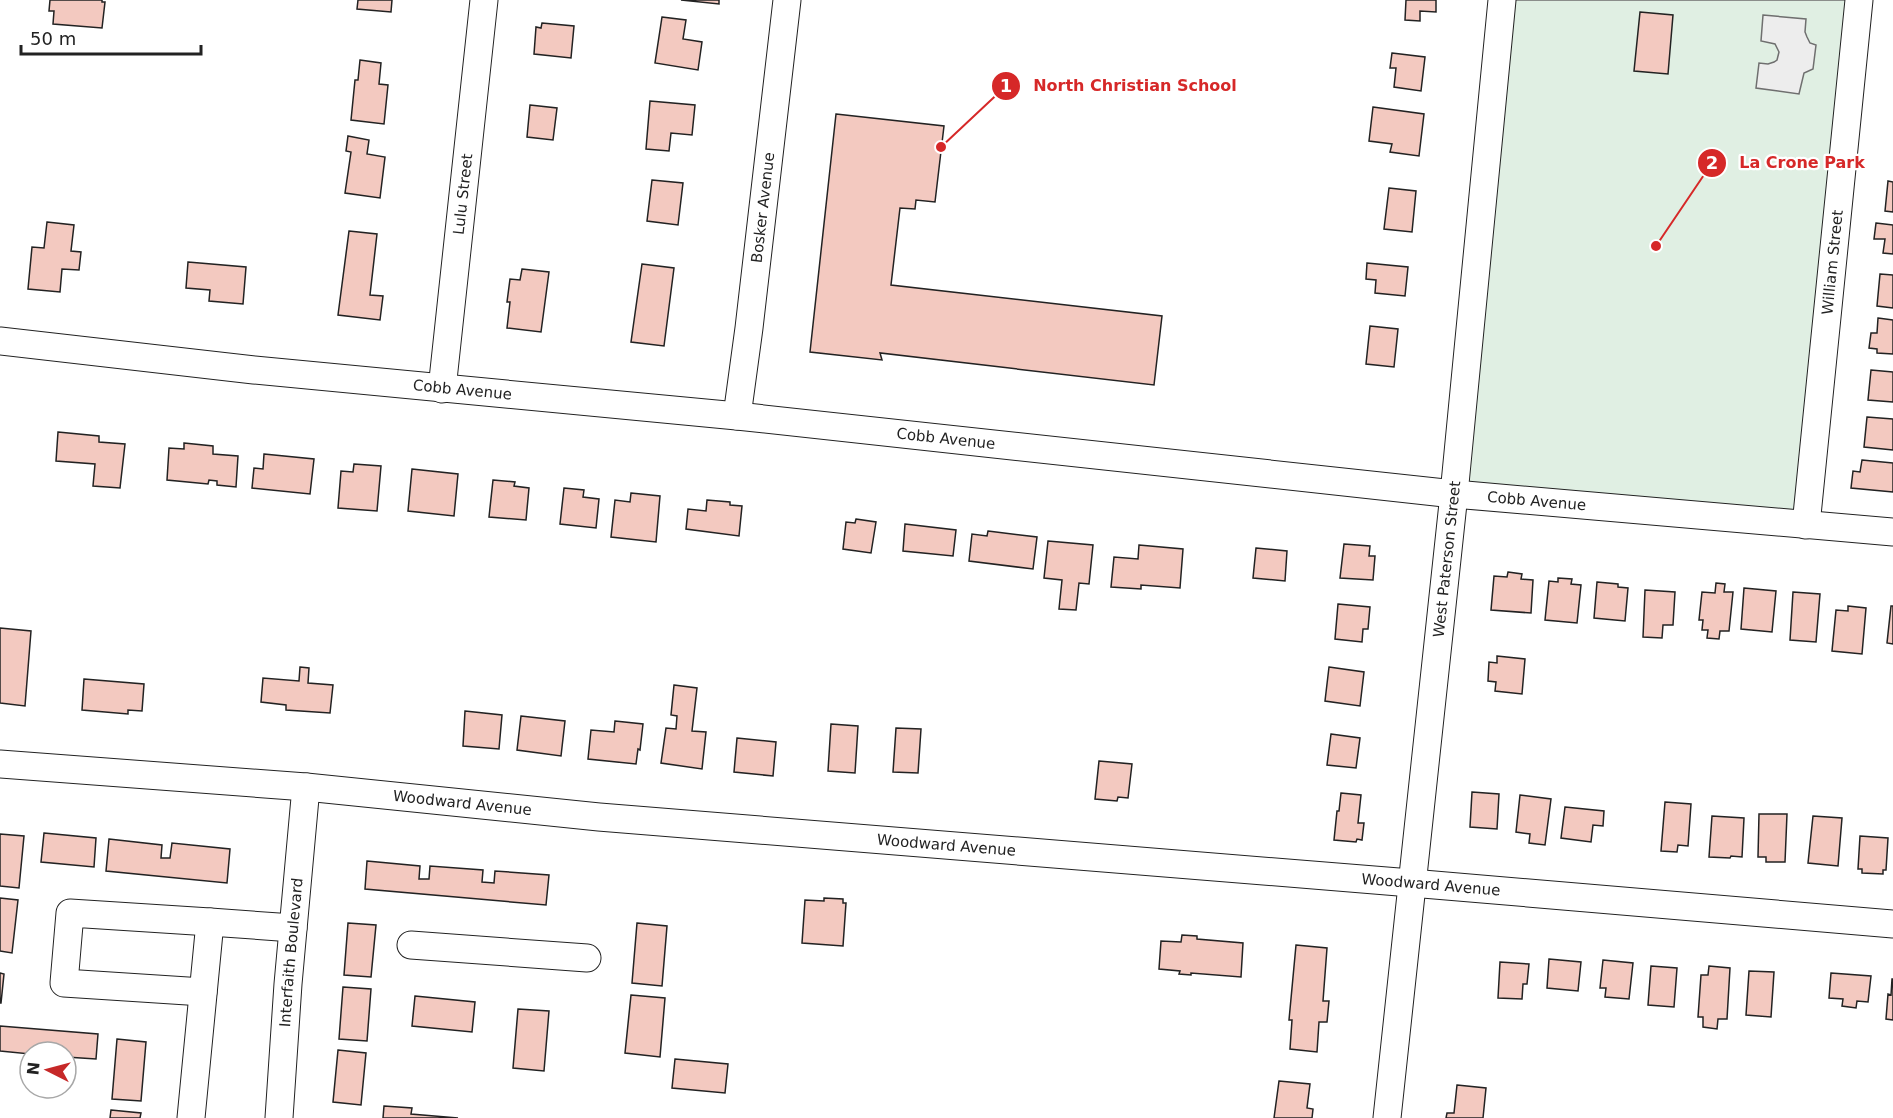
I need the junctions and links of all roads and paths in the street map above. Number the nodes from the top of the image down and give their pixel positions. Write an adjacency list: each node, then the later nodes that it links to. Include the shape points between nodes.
1 (484, 0): 6 (street, Lulu Street)
2 (787, 0): 7 (street, Bosker Avenue)
3 (1502, 0): 8 (street, West Paterson Street)
4 (1859, 0): 9 (street, William Street)
5 (0, 341): 6 (street, Cobb Avenue)
6 (442, 389): 7 (street, Cobb Avenue)
7 (737, 416): 8 (street, Cobb Avenue)
8 (1454, 494): 9 (street, Cobb Avenue); 13 (street, West Paterson Street)
9 (1806, 525): 10 (street, Cobb Avenue)
10 (1893, 532)
11 (0, 764): 12 (street, Woodward Avenue)
12 (306, 787): 13 (street, Woodward Avenue, via 599,817); 16 (street, Interfaith Boulevard)
13 (1411, 883): 15 (street, Woodward Avenue); 22 (street, West Paterson Street)
14 (210, 922): 16 (street); 19 (street); 19 (street, via 70,913 64,983)
15 (1893, 924)
16 (293, 928): 21 (street, Interfaith Boulevard)
17 (411, 945): 18 (street)
18 (587, 958)
19 (203, 992): 20 (street)
20 (191, 1118)
21 (279, 1118)
22 (1387, 1118)

